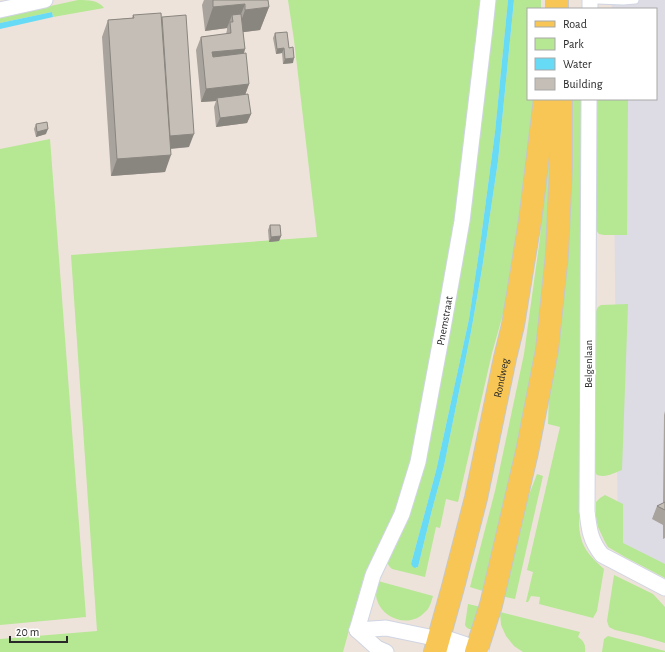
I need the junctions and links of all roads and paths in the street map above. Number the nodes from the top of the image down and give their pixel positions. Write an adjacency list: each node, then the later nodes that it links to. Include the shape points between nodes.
1 (45, 0): 5 (street)
2 (488, 0): 10 (street, Pnemstraat, via 462,221 418,462 402,514 372,575)
3 (597, 0): 4 (lane)
4 (635, 0)
5 (0, 10)
6 (544, 100): 11 (main road, Rondweg, via 530,221 513,325 476,498)
7 (561, 100): 13 (main road, via 557,254 547,350 527,452 491,605)
8 (589, 100): 9 (street, Belgenlaan, via 587,511 590,533 602,555)
9 (665, 588)
10 (357, 630): 11 (street, via 386,628); 12 (street, via 377,648)
11 (437, 646): 13 (main road)
12 (386, 652)
13 (477, 652)

